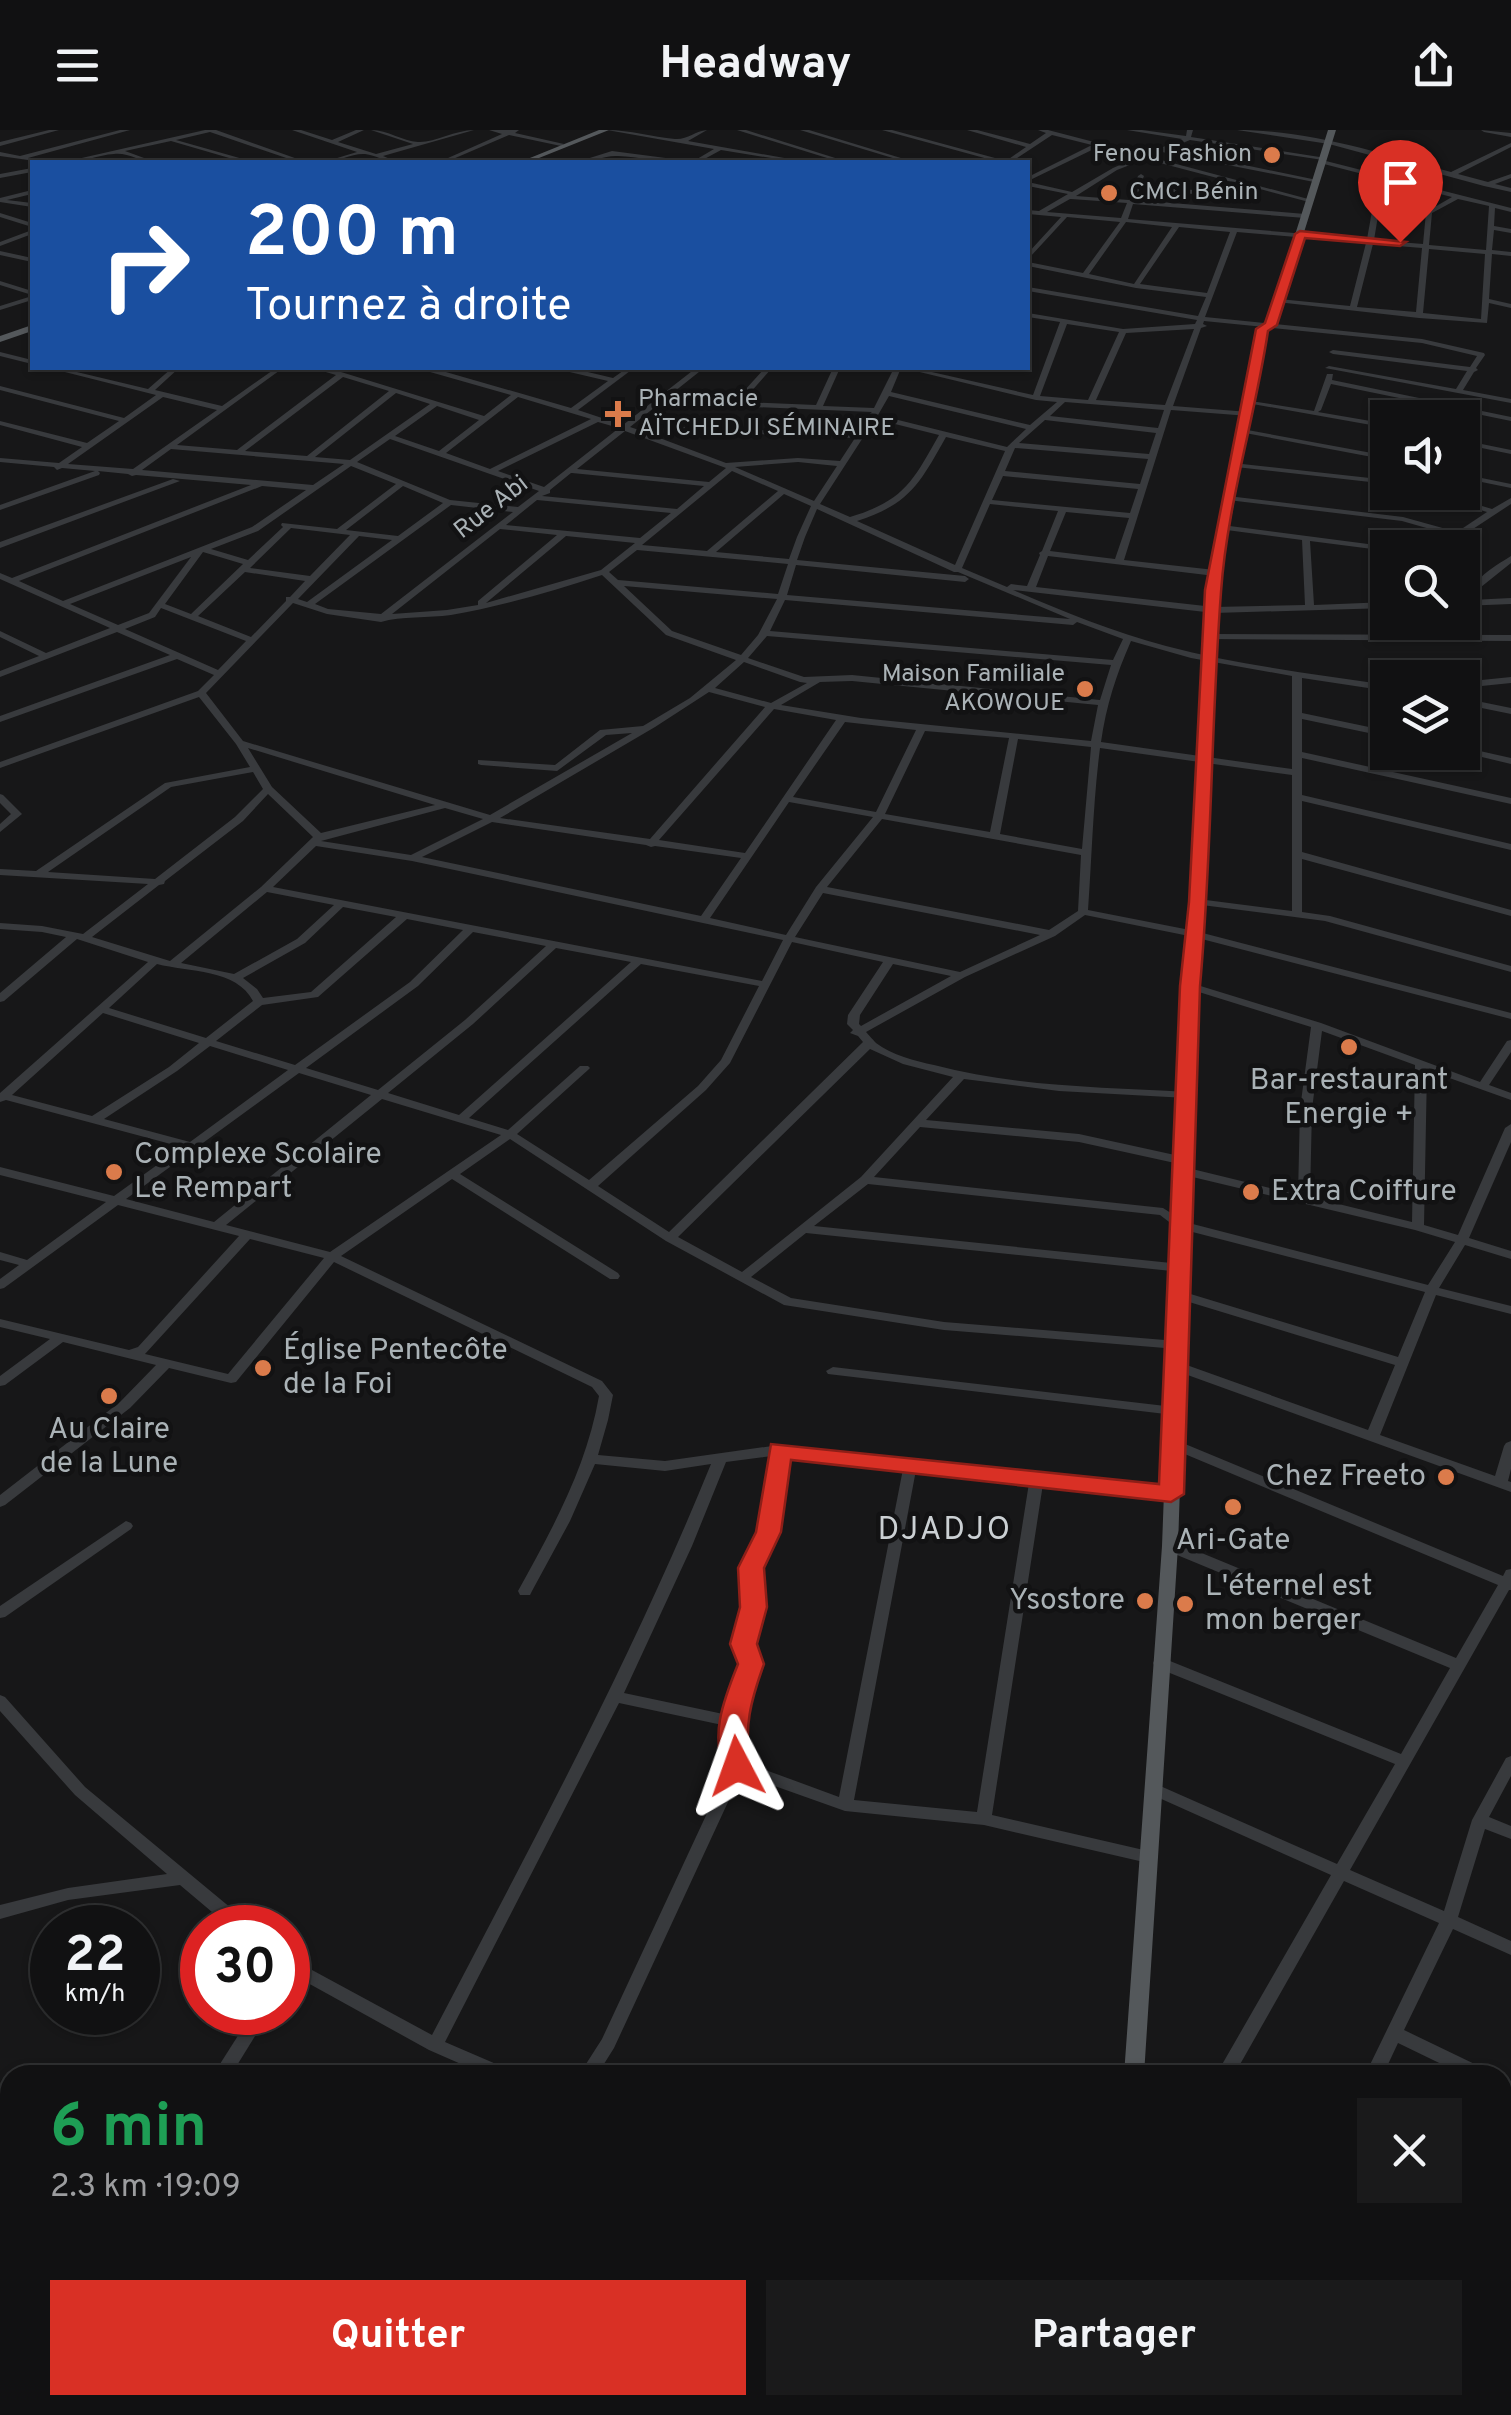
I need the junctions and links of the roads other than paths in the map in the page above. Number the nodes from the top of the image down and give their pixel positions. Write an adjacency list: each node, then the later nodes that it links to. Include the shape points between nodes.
1 (56, 130): 37 (street)
2 (127, 130): 34 (street); 51 (street)
3 (211, 130): 32 (street); 57 (street)
4 (294, 130): 35 (street)
5 (360, 130): 35 (street)
6 (374, 130): 30 (street)
7 (414, 130): 30 (street)
8 (470, 130): 40 (street)
9 (492, 130): 25 (street)
10 (552, 130): 31 (street)
11 (593, 130): 38 (main road)
12 (607, 130): 36 (street); 62 (main road)
13 (704, 130): 36 (street)
14 (740, 130): 33 (street); 43 (street)
15 (820, 130): 22 (street)
16 (885, 130): 70 (street)
17 (970, 130): 23 (street)
18 (1042, 130): 26 (street)
19 (1130, 130): 27 (street)
20 (1240, 130): 24 (street)
21 (1484, 130): 28 (street)
22 (806, 132): 33 (street); 69 (street)
23 (989, 132): 41 (street)
24 (1261, 132): 29 (street)
25 (513, 133): 31 (street); 60 (street)
26 (1050, 133): 41 (street); 42 (street)
27 (1189, 134): 45 (street); 72 (street)
28 (1511, 135)
29 (1330, 136): 72 (main road); 74 (street)
30 (394, 137): 40 (street)
31 (537, 140): 38 (street)
32 (173, 141): 34 (street); 56 (street)
33 (776, 141): 68 (street)
34 (160, 142): 46 (street)
35 (332, 142): 47 (street)
36 (682, 142): 43 (street)
37 (0, 144)
38 (561, 144): 61 (main road)
39 (1511, 144): 74 (street)
40 (420, 145): 49 (street)
41 (1029, 146): 71 (street)
42 (1095, 146): 52 (street); 80 (street)
43 (712, 147): 44 (street)
44 (722, 148): 50 (street); 65 (street)
45 (1161, 149): 52 (street); 79 (street)
46 (120, 151): 54 (street); 55 (street)
47 (362, 152): 49 (street); 58 (street)
48 (0, 154): 51 (street)
49 (375, 156): 59 (street)
50 (770, 156): 66 (street); 67 (street)
51 (20, 158): 53 (street)
52 (1138, 158): 84 (street); 87 (street)
53 (30, 160)
54 (81, 160)
55 (146, 160)
56 (241, 160)
57 (297, 160)
58 (334, 160)
59 (388, 160)
60 (447, 160)
61 (518, 160)
62 (529, 160)
63 (587, 160): 64 (street, via 612,153)
64 (650, 160)
65 (700, 160)
66 (764, 160)
67 (793, 160)
68 (836, 160)
69 (903, 160)
70 (981, 160)
71 (1009, 160)
72 (1322, 160): 78 (street); 79 (main road)
73 (30, 170): 75 (street)
74 (1450, 175): 82 (street)
75 (0, 176)
76 (1141, 176): 83 (street)
77 (1511, 176): 82 (street)
78 (1381, 177): 88 (street); 108 (street)
79 (1314, 180): 89 (main road)
80 (1030, 181)
81 (1030, 183): 87 (street)
82 (1486, 185): 85 (street); 88 (street)
83 (1136, 188): 84 (street, via 1235,195); 91 (street)
84 (1257, 189): 89 (street)
85 (1511, 190)
86 (30, 193): 90 (street)
87 (1073, 196): 91 (street); 96 (street)
88 (1455, 197): 93 (street); 110 (street, via 1429,212)
89 (1309, 200): 98 (main road)
90 (0, 201): 92 (street)
91 (1130, 203): 98 (street); 100 (street)
92 (30, 205)
93 (1492, 205): 94 (street); 103 (street)
94 (1511, 210)
95 (1030, 212): 96 (street)
96 (1039, 214): 99 (street)
97 (0, 215): 101 (street)
98 (1305, 216): 107 (main road)
99 (1064, 217): 100 (street); 114 (street)
100 (1123, 222): 102 (street); 117 (street)
101 (30, 224)
102 (1176, 226): 104 (street); 119 (street)
103 (1493, 228): 105 (street); 111 (street)
104 (1234, 230): 107 (street); 122 (street)
105 (1511, 231)
106 (30, 233): 109 (street)
107 (1300, 234): 108 (street); 124 (main road)
108 (1370, 240): 110 (street); 128 (street)
109 (0, 244)
110 (1430, 245): 111 (street); 130 (street)
111 (1492, 251): 113 (street); 125 (street)
112 (0, 253): 115 (street)
113 (1511, 254)
114 (1030, 258)
115 (30, 260)
116 (1030, 261): 117 (street)
117 (1084, 276): 119 (street)
118 (0, 283): 121 (street)
119 (1136, 286): 122 (street)
120 (1030, 289): 133 (street)
121 (30, 294)
122 (1210, 295): 133 (street)
123 (30, 296): 127 (street)
124 (1279, 301): 128 (street); 135 (main road)
125 (1489, 301): 126 (street); 131 (street, via 1484,322)
126 (1511, 306)
127 (0, 308)
128 (1353, 309): 130 (street)
129 (1030, 314): 132 (street)
130 (1420, 316): 131 (street)
131 (1447, 319): 139 (street)
132 (1064, 321): 137 (street); 169 (street)
133 (1200, 323): 135 (street); 137 (street); 178 (street)
134 (30, 327): 138 (main road)
135 (1266, 327): 136 (street); 179 (main road)
136 (1339, 330): 139 (street); 140 (street)
137 (1123, 332): 172 (street)
138 (0, 337)
139 (1422, 341): 157 (street, via 1481,355)
140 (1333, 352): 143 (street); 157 (street)
141 (0, 354): 142 (street)
142 (30, 362)
143 (1328, 368): 161 (street); 163 (street)
144 (61, 370): 164 (street)
145 (174, 370): 164 (street)
146 (277, 370): 176 (street)
147 (329, 370): 158 (street)
148 (433, 370): 167 (street)
149 (572, 370): 160 (street)
150 (627, 370): 160 (street)
151 (697, 370): 170 (street, Rue Abi)
152 (767, 370): 174 (street)
153 (835, 370): 177 (street)
154 (897, 370): 166 (street)
155 (917, 370): 159 (street)
156 (961, 370): 159 (street)
157 (1474, 370): 163 (street)
158 (342, 374): 165 (street); 202 (street)
159 (957, 379): 169 (street)
160 (613, 380): 180 (street)
161 (1331, 382): 181 (street); 186 (street)
162 (0, 388): 187 (street)
163 (1459, 390): 173 (street)
164 (149, 392): 168 (street)
165 (393, 392): 175 (street); 206 (street)
166 (888, 393): 182 (street); 190 (street)
167 (517, 394): 180 (street); 185 (street)
168 (162, 395): 176 (street); 187 (street)
169 (1036, 398): 171 (street)
170 (659, 400): 174 (street); 191 (street, Rue Abi)
171 (1062, 402): 172 (street); 183 (street)
172 (1091, 402): 178 (street)
173 (1511, 402)
174 (737, 403): 177 (street)
175 (434, 405): 185 (street); 196 (street)
176 (220, 408): 200 (street)
177 (818, 408): 182 (street)
178 (1168, 408): 179 (street); 192 (street)
179 (1250, 408): 181 (street); 194 (main road)
180 (573, 410): 184 (street)
181 (1317, 410): 189 (street)
182 (873, 413): 195 (street); 197 (street)
183 (1042, 417): 190 (street); 192 (street)
184 (598, 418): 191 (street); 218 (street)
185 (485, 419): 204 (street)
186 (1511, 419)
187 (124, 420): 198 (street)
188 (0, 422): 198 (street)
189 (1370, 422)
190 (1028, 428): 201 (street)
191 (627, 429): 193 (street); 216 (street, Rue Abi)
192 (1160, 431): 207 (street)
193 (640, 432): 197 (street); 212 (street)
194 (1244, 432): 205 (street); 213 (main road)
195 (944, 434): 201 (street); 245 (street, via 910,494)
196 (388, 436): 204 (street); 209 (street)
197 (857, 436): 211 (street)
198 (89, 446): 214 (street)
199 (1480, 446): 203 (street)
200 (170, 447): 202 (street); 219 (street)
201 (1010, 447): 207 (street); 220 (street)
202 (240, 451): 206 (street)
203 (1511, 452)
204 (440, 454): 218 (street)
205 (1370, 455)
206 (310, 457): 209 (street)
207 (1152, 457): 228 (street)
208 (0, 460): 210 (street)
209 (349, 462): 224 (street); 229 (street)
210 (19, 464): 214 (street); 215 (street)
211 (843, 464): 212 (street); 237 (street)
212 (728, 466): 226 (street); 231 (street)
213 (1236, 466): 222 (street); 233 (main road)
214 (57, 468): 217 (street)
215 (0, 471)
216 (572, 471): 226 (street); 230 (street, Rue Abi)
217 (100, 472): 219 (street); 238 (street)
218 (490, 472): 230 (street)
219 (132, 474): 221 (street)
220 (1001, 474): 228 (street); 236 (street)
221 (183, 479): 225 (street); 258 (street)
222 (1370, 480)
223 (1480, 480): 227 (street)
224 (403, 482): 235 (street); 250 (street)
225 (260, 484): 229 (street); 273 (street)
226 (709, 484): 242 (street)
227 (1511, 486)
228 (1143, 487): 244 (street)
229 (314, 488): 246 (street)
230 (547, 490): 232 (street, Rue Abi)
231 (782, 492): 237 (street); 262 (street)
232 (537, 498): 241 (street, Rue Abi); 242 (street)
233 (1228, 498): 249 (main road); 251 (street, via 1402,519)
234 (1511, 500): 243 (street)
235 (449, 502): 241 (street); 255 (street)
236 (990, 502): 240 (street); 267 (street)
237 (814, 507): 245 (street); 264 (street)
238 (0, 508)
239 (1480, 508): 243 (street)
240 (1063, 509): 244 (street); 261 (street)
241 (521, 510): 248 (street, Rue Abi)
242 (678, 512): 257 (street)
243 (1495, 512): 252 (street)
244 (1134, 516): 265 (street)
245 (847, 521): 267 (street)
246 (268, 522): 247 (street); 260 (street)
247 (290, 526): 250 (street); 266 (street)
248 (500, 527): 254 (street); 290 (street, Rue Abi)
249 (1222, 527): 256 (street); 269 (main road)
250 (340, 530): 253 (street)
251 (1440, 530)
252 (1466, 530)
253 (357, 533): 255 (street); 271 (street)
254 (563, 534): 257 (street); 286 (street)
255 (397, 538): 285 (street)
256 (1306, 538): 259 (street); 287 (street)
257 (640, 544): 262 (street); 268 (street)
258 (0, 545)
259 (1370, 547)
260 (202, 550): 266 (street); 282 (street); 284 (street)
261 (1043, 553): 265 (street); 277 (street)
262 (708, 555): 264 (street)
263 (1511, 559): 275 (street)
264 (790, 562): 272 (street); 279 (street)
265 (1119, 562): 269 (street)
266 (245, 566): 271 (street); 289 (street)
267 (957, 570): 272 (street)
268 (604, 572): 274 (street); 286 (street)
269 (1215, 573): 288 (main road)
270 (0, 576): 273 (street)
271 (310, 579): 278 (street)
272 (982, 580): 276 (street)
273 (12, 581): 282 (street)
274 (618, 583): 279 (street); 302 (street, via 669,633)
275 (1480, 583)
276 (998, 586): 277 (street); 291 (street)
277 (1030, 588): 288 (street)
278 (289, 599): 285 (street); 298 (street)
279 (784, 599): 291 (street); 293 (street)
280 (1511, 601): 281 (street)
281 (1480, 602)
282 (65, 603): 292 (street)
283 (1370, 604): 287 (street)
284 (163, 606): 289 (street); 292 (street)
285 (307, 606): 290 (street)
286 (477, 606): 290 (street)
287 (1310, 608): 288 (street)
288 (1214, 610): 296 (main road)
289 (194, 615): 298 (street)
290 (381, 619)
291 (1090, 623): 295 (street)
292 (119, 630): 299 (street); 300 (street)
293 (764, 633): 302 (street); 303 (street)
294 (0, 634): 299 (street)
295 (1128, 637): 301 (street); 303 (street)
296 (1213, 637): 297 (street); 301 (main road)
297 (1511, 638)
298 (251, 640): 304 (street)
299 (46, 656): 305 (street)
300 (174, 657): 304 (street); 318 (street)
301 (1210, 658): 306 (street); 328 (main road)
302 (742, 662): 308 (street); 311 (street)
303 (1114, 663): 313 (street)
304 (217, 673): 312 (street)
305 (0, 674)
306 (1297, 674): 310 (street); 317 (street)
307 (1511, 680): 309 (street)
308 (815, 682): 313 (street, via 852,678); 315 (street)
309 (1480, 683)
310 (1370, 685)
311 (708, 689): 315 (street); 320 (street)
312 (201, 693): 324 (street); 331 (street)
313 (1105, 702): 325 (street)
314 (1480, 704): 316 (street)
315 (768, 709): 319 (street); 345 (street)
316 (1511, 710)
317 (1297, 715): 322 (street); 326 (street)
318 (0, 719)
319 (840, 720): 321 (street); 337 (street)
320 (645, 728): 330 (street, via 602,732 558,768); 341 (street)
321 (922, 728): 323 (street); 340 (street)
322 (1370, 730)
323 (1014, 736): 325 (street); 343 (street)
324 (240, 743): 332 (street); 339 (street)
325 (1098, 744): 328 (street); 347 (street)
326 (1297, 754): 333 (street); 338 (street)
327 (1480, 754): 329 (street)
328 (1203, 758): 333 (street); 356 (main road)
329 (1511, 761)
330 (482, 762)
331 (0, 765)
332 (256, 769): 334 (street); 352 (street, via 168,786)
333 (1297, 773): 335 (street)
334 (268, 790): 344 (street); 353 (street)
335 (1297, 796): 346 (street); 348 (street)
336 (0, 797): 342 (street, via 17,814)
337 (787, 799): 340 (street); 349 (street)
338 (1511, 801)
339 (442, 806): 341 (street); 344 (street)
340 (878, 817): 343 (street); 355 (street)
341 (496, 820): 345 (street); 350 (street)
342 (0, 829)
343 (994, 837): 347 (street)
344 (318, 840): 350 (street); 354 (street)
345 (651, 844): 349 (street)
346 (1511, 847)
347 (1088, 853): 358 (street)
348 (1297, 854): 359 (street); 360 (street)
349 (747, 856): 362 (street)
350 (412, 858): 362 (street)
351 (0, 872): 352 (street)
352 (37, 875): 353 (street)
353 (160, 882): 367 (street)
354 (266, 889): 357 (street); 373 (street)
355 (820, 889): 365 (street); 368 (street)
356 (1198, 902): 359 (street); 366 (main road)
357 (339, 906): 361 (street); 376 (street, via 300,941)
358 (1083, 912): 365 (street); 366 (street)
359 (1297, 913): 374 (street)
360 (1511, 913)
361 (404, 916): 364 (street); 380 (street, via 314,994)
362 (704, 920): 368 (street)
363 (0, 926): 367 (street)
364 (470, 929): 369 (street); 390 (street, via 414,984)
365 (1050, 934): 375 (street)
366 (1195, 934): 378 (main road); 382 (street)
367 (81, 935): 370 (street); 379 (street)
368 (788, 940): 372 (street); 377 (street)
369 (553, 945): 371 (street); 394 (street)
370 (156, 960): 373 (street); 381 (street)
371 (638, 961): 377 (street); 398 (street)
372 (888, 961): 375 (street); 384 (street, via 854,1015)
373 (172, 964): 376 (street)
374 (1511, 968)
375 (961, 975): 384 (street)
376 (235, 978): 380 (street)
377 (763, 984): 407 (street, via 726,1061)
378 (1190, 986): 383 (street); 393 (main road)
379 (0, 999)
380 (259, 1002): 385 (street)
381 (100, 1008): 385 (street); 395 (street)
382 (1511, 1016)
383 (1316, 1025): 388 (street); 408 (street)
384 (856, 1033): 386 (street)
385 (209, 1042): 390 (street); 397 (street)
386 (869, 1043): 391 (street, via 918,1068); 415 (street)
387 (1511, 1043): 392 (street)
388 (1421, 1064): 392 (street); 412 (street)
389 (584, 1068): 401 (street)
390 (294, 1070): 394 (street); 402 (street)
391 (960, 1076): 393 (street); 399 (street)
392 (1482, 1087): 396 (street)
393 (1186, 1095): 403 (main road)
394 (382, 1096): 398 (street); 410 (street)
395 (2, 1097): 397 (street)
396 (1511, 1097)
397 (94, 1120): 402 (street)
398 (462, 1120): 401 (street)
399 (919, 1123): 403 (street, via 1079,1138); 406 (street)
400 (1511, 1128): 416 (street)
401 (510, 1134): 405 (street); 407 (street)
402 (188, 1145): 409 (street)
403 (1184, 1166): 408 (street); 411 (main road)
404 (0, 1170): 409 (street)
405 (452, 1174): 419 (street); 422 (street)
406 (865, 1180): 411 (street, via 1164,1212); 413 (street)
407 (591, 1185): 415 (street)
408 (1304, 1200): 412 (street)
409 (117, 1201): 410 (street); 420 (street)
410 (217, 1226): 414 (street)
411 (1182, 1226): 421 (main road); 425 (street)
412 (1418, 1227): 416 (street)
413 (802, 1229): 421 (street); 423 (street)
414 (246, 1236): 419 (street); 431 (street, via 143,1350)
415 (670, 1238): 423 (street)
416 (1462, 1242): 417 (street); 425 (street)
417 (1511, 1255)
418 (0, 1256): 420 (street)
419 (332, 1256): 433 (street, via 237,1376 221,1380); 443 (street, via 597,1384 606,1395)
420 (28, 1264): 424 (street)
421 (1181, 1268): 426 (main road)
422 (614, 1276)
423 (742, 1278): 430 (street, via 802,1305 944,1326)
424 (0, 1285)
425 (1432, 1289): 427 (street); 432 (street)
426 (1180, 1295): 430 (main road); 432 (street)
427 (1511, 1310)
428 (0, 1322): 429 (street)
429 (60, 1338): 431 (street); 436 (street)
430 (1177, 1345): 434 (main road)
431 (126, 1354): 433 (street)
432 (1401, 1362): 438 (street)
433 (164, 1365): 448 (street, via 124,1405)
434 (1176, 1366): 437 (main road); 438 (street)
435 (833, 1371): 437 (street)
436 (0, 1382)
437 (1174, 1411): 439 (main road)
438 (1372, 1437): 446 (street)
439 (1172, 1444): 447 (main road); 451 (street)
440 (1511, 1446): 446 (street)
441 (780, 1450): 442 (street); 444 (street); 458 (street, via 769,1532 751,1568 754,1607 744,1644 751,1664)
442 (720, 1457): 443 (street, via 664,1466); 456 (street)
443 (588, 1459): 452 (street)
444 (910, 1465): 445 (street); 463 (street)
445 (1036, 1482): 447 (street); 464 (street)
446 (1505, 1485)
447 (1171, 1494): 450 (main road)
448 (0, 1502)
449 (126, 1526): 453 (street)
450 (1170, 1546): 454 (main road); 455 (street)
451 (1509, 1581): 455 (street)
452 (525, 1591)
453 (0, 1613)
454 (1160, 1663): 459 (street); 462 (main road)
455 (1458, 1665): 459 (street)
456 (615, 1697): 458 (street); 477 (street)
457 (0, 1702): 469 (street, via 80,1791)
458 (734, 1722): 461 (street)
459 (1404, 1761): 468 (street)
460 (1511, 1762): 465 (street)
461 (737, 1766): 463 (street); 480 (street)
462 (1153, 1789): 467 (main road); 468 (street)
463 (844, 1804): 464 (street)
464 (984, 1819): 467 (street)
465 (1480, 1820): 466 (street); 472 (street)
466 (1511, 1833)
467 (1148, 1857): 481 (main road)
468 (1342, 1874): 472 (street); 482 (street)
469 (182, 1878): 470 (street); 471 (street, via 68,1894)
470 (214, 1905)
471 (0, 1912)
472 (1449, 1920): 473 (street); 475 (street)
473 (1511, 1948)
474 (310, 1979): 477 (street)
475 (1394, 2033): 483 (street); 484 (street)
476 (247, 2035): 478 (street)
477 (435, 2044): 479 (street)
478 (228, 2065)
479 (482, 2065)
480 (594, 2065)
481 (1135, 2065)
482 (1231, 2065)
483 (1379, 2065)
484 (1460, 2065)

